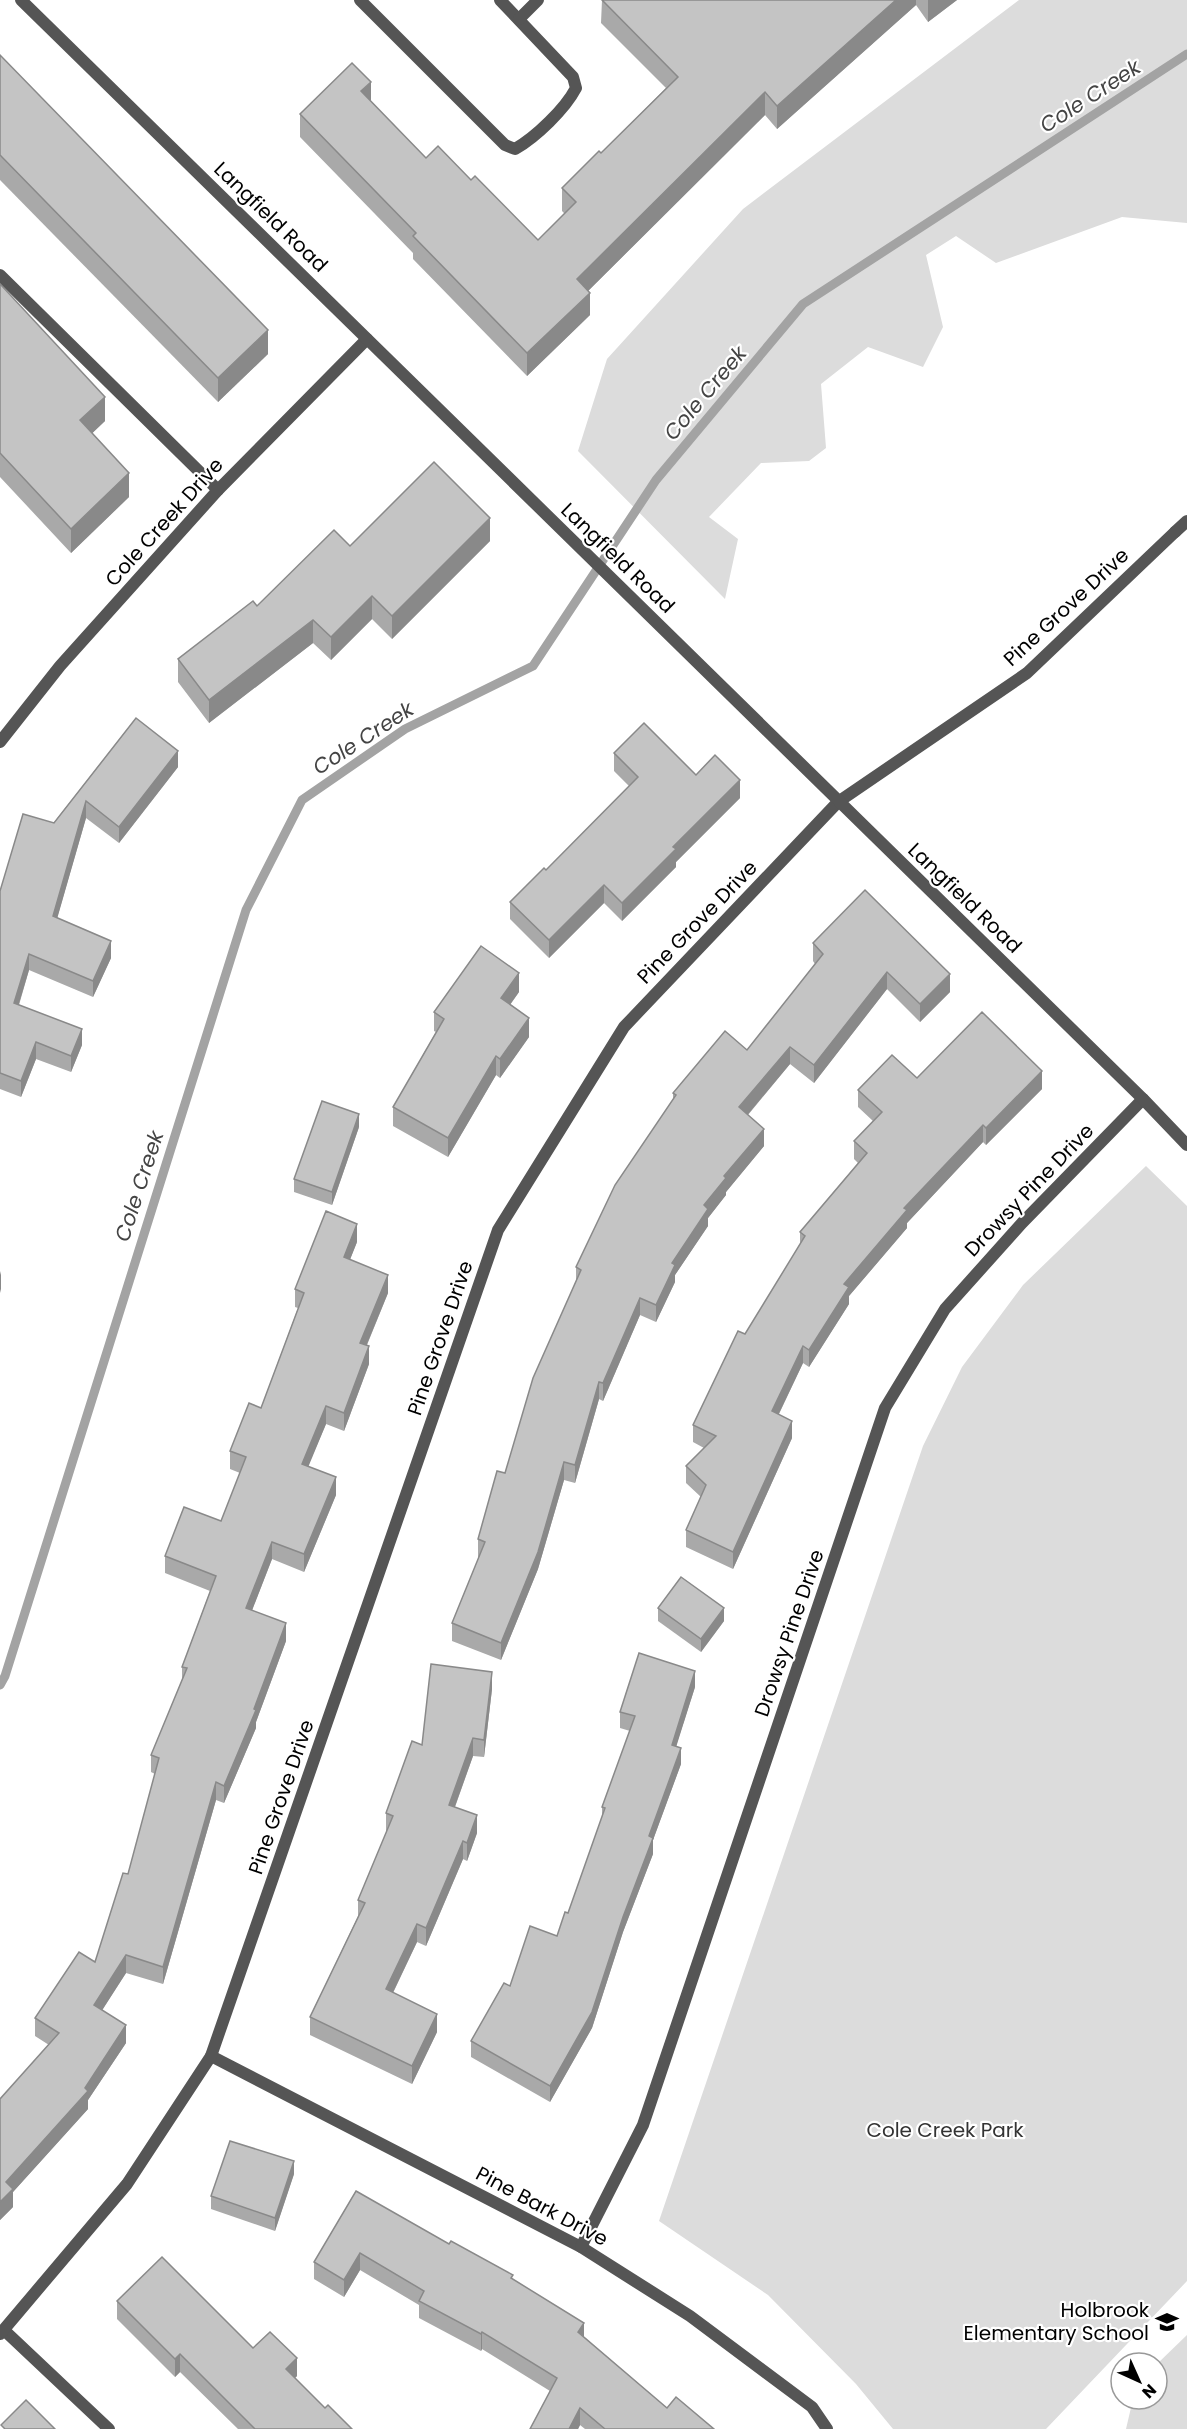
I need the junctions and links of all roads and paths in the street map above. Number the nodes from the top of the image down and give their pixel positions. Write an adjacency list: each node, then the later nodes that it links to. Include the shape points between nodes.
1 (21, 0): 7 (street, Langfield Road)
2 (360, 0): 5 (street, via 505,145 515,149 570,100 576,88 573,77)
3 (500, 0): 5 (street)
4 (538, 0): 5 (street)
5 (519, 19)
6 (0, 275): 8 (street)
7 (368, 339): 8 (street, Cole Creek Drive); 11 (street, Langfield Road)
8 (218, 490): 10 (street, Cole Creek Drive, via 60,666)
9 (1187, 521): 11 (street, Pine Grove Drive, via 1027,674)
10 (0, 742)
11 (838, 802): 12 (street, Langfield Road); 14 (street, Pine Grove Drive, via 624,1027 498,1230)
12 (1143, 1099): 13 (street, Langfield Road); 15 (street, Drowsy Pine Drive, via 945,1308 885,1408 643,2125)
13 (1187, 1145)
14 (211, 2056): 15 (street, Pine Bark Drive); 16 (street, Pine Grove Drive, via 127,2184)
15 (581, 2247): 18 (street, Pine Bark Drive, via 690,2316 812,2407)
16 (2, 2332): 17 (street)
17 (109, 2429)
18 (827, 2429)

